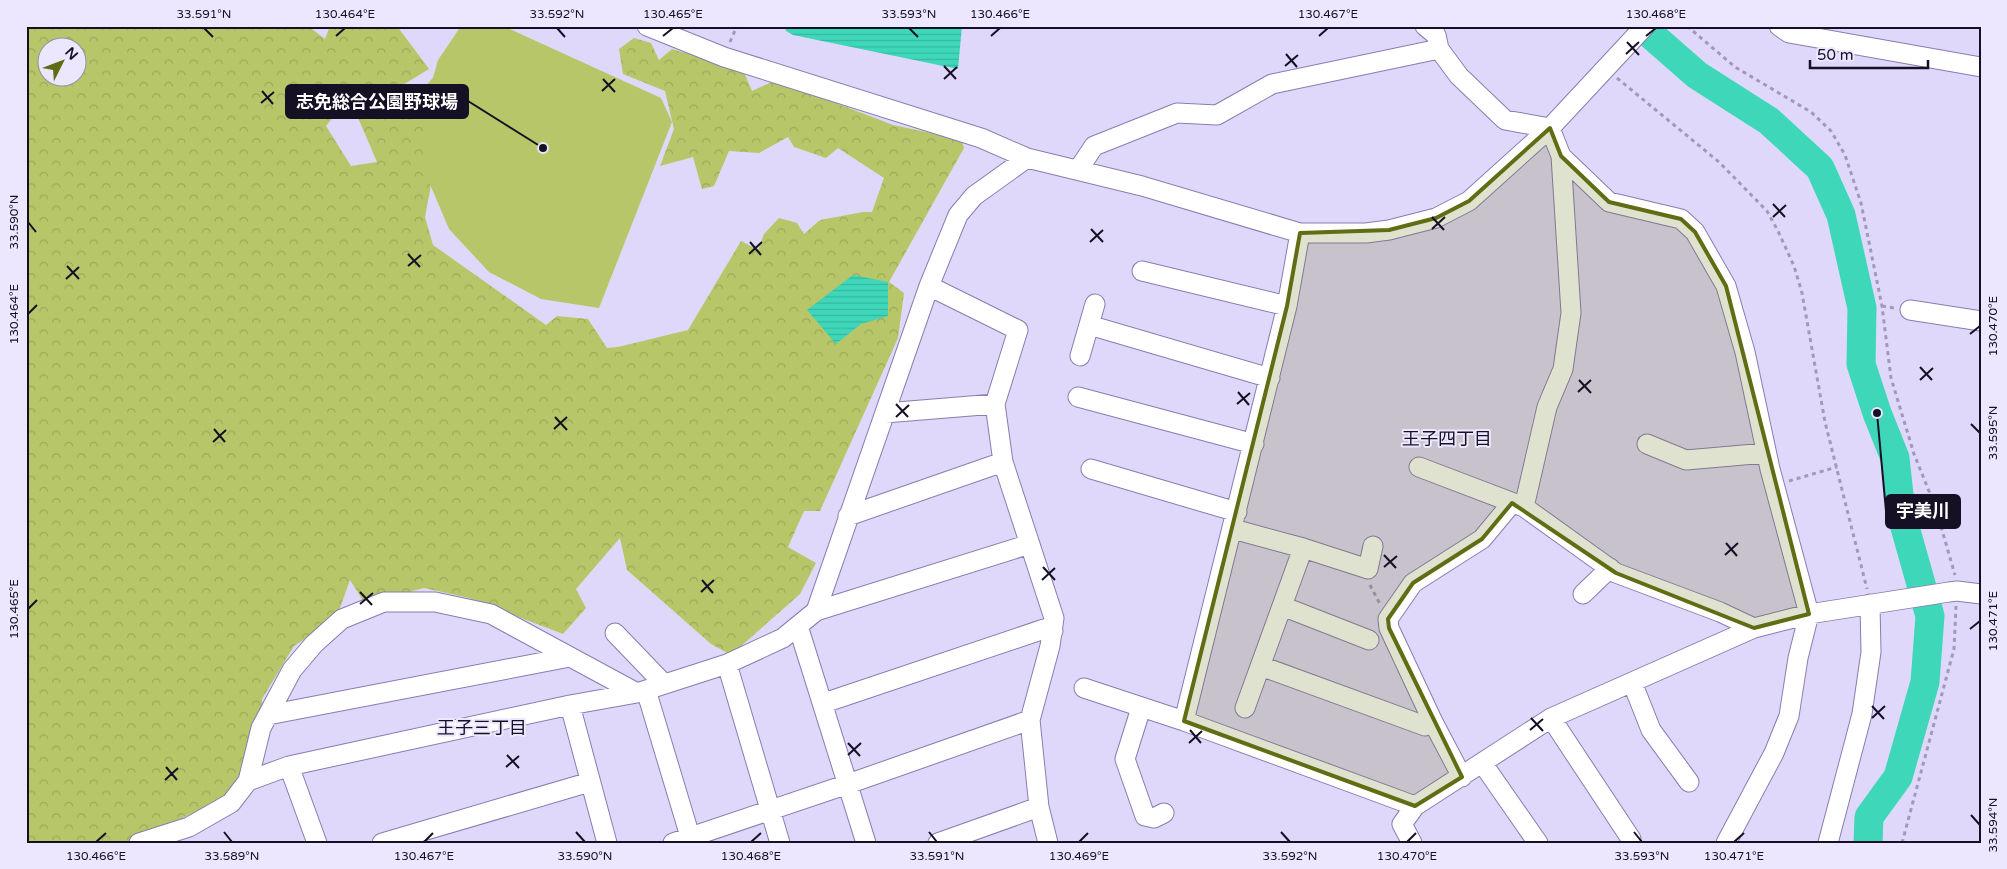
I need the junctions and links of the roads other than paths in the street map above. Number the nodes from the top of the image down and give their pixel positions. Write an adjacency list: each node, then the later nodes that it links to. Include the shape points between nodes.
1 (647, 26): 8 (street, via 724,57 981,138)
2 (1645, 26): 6 (street)
3 (1779, 26): 5 (street, via 1789,34)
4 (1437, 34): 6 (street, via 1459,76 1505,120); 9 (street, via 1362,65 1272,84 1217,115 1177,113 1094,146)
5 (1981, 67)
6 (1550, 128): 7 (street); 10 (street, via 1468,201 1436,218 1366,233)
7 (1561, 156): 25 (street, via 1609,202 1681,219 1695,232 1726,286 1745,352); 29 (street, via 1571,313 1563,369 1547,407)
8 (1027, 158): 9 (street); 12 (street, via 974,196 958,215)
9 (1078, 170): 10 (street)
10 (1300, 233): 14 (street)
11 (1142, 271): 14 (street)
12 (930, 286): 21 (street, via 1018,330); 22 (street)
13 (1095, 304): 17 (street)
14 (1288, 306): 19 (street)
15 (1910, 310): 16 (street)
16 (1981, 321)
17 (1089, 325): 18 (street); 19 (street)
18 (1080, 356)
19 (1270, 378): 23 (street)
20 (1078, 397): 23 (street)
21 (995, 404): 22 (street); 26 (street)
22 (885, 413): 30 (street)
23 (1254, 444): 31 (street)
24 (1647, 444): 25 (street, via 1686,460)
25 (1766, 453): 41 (street)
26 (1003, 462): 30 (street); 32 (street)
27 (1418, 467): 29 (street)
28 (1091, 468): 31 (street)
29 (1518, 505): 35 (street); 62 (street, via 1482,539 1413,582 1388,619 1389,628)
30 (848, 516): 40 (street)
31 (1235, 520): 34 (street); 61 (street)
32 (1030, 544): 40 (street); 44 (street, via 1054,618)
33 (1373, 546): 34 (street, via 1368,569)
34 (1303, 548): 39 (street)
35 (1610, 568): 36 (street); 43 (street)
36 (1583, 594)
37 (1981, 594): 38 (street, via 1953,591)
38 (1873, 603): 41 (street); 87 (street, via 1871,652 1862,714)
39 (1282, 606): 46 (street); 49 (street)
40 (816, 611): 42 (street)
41 (1808, 614): 43 (street); 86 (street, via 1789,716 1774,754)
42 (798, 626): 48 (street, via 783,638); 54 (street)
43 (1754, 628): 50 (street)
44 (1053, 631): 54 (street, via 1044,628); 60 (street)
45 (615, 633): 51 (street)
46 (1369, 640)
47 (570, 657): 53 (street); 58 (street); 58 (street, via 491,614 435,602 384,602 342,619 314,644 292,670)
48 (727, 664): 51 (street); 72 (street)
49 (1261, 666): 57 (street); 62 (street, via 1425,726)
50 (1632, 682): 59 (street); 68 (street, via 1650,730)
51 (664, 684): 53 (street)
52 (1084, 688): 56 (street)
53 (642, 691): 55 (street); 76 (street)
54 (824, 703): 69 (street)
55 (570, 705): 64 (street); 67 (street)
56 (1141, 708): 61 (street); 73 (street, via 1125,760 1146,816 1154,818)
57 (1245, 708)
58 (268, 714): 66 (street, via 260,728)
59 (1551, 718): 63 (street); 75 (street)
60 (1030, 720): 69 (street); 71 (street)
61 (1184, 721): 70 (street)
62 (1433, 722): 65 (street)
63 (1483, 764): 65 (street); 85 (street)
64 (289, 766): 66 (street); 74 (street)
65 (1462, 777): 70 (street)
66 (248, 781): 77 (street, via 230,803 207,818)
67 (590, 782): 78 (street); 79 (street)
68 (1689, 782)
69 (848, 784): 72 (street); 81 (street)
70 (1415, 806): 84 (street, via 1402,824)
71 (1039, 807): 82 (street); 83 (street)
72 (770, 810): 76 (street); 80 (street)
73 (1164, 813)
74 (311, 839)
75 (1631, 839)
76 (685, 841)
77 (138, 843)
78 (382, 843)
79 (607, 843)
80 (780, 843)
81 (866, 843)
82 (938, 843)
83 (1048, 843)
84 (1412, 843)
85 (1538, 843)
86 (1726, 843)
87 (1828, 843)

